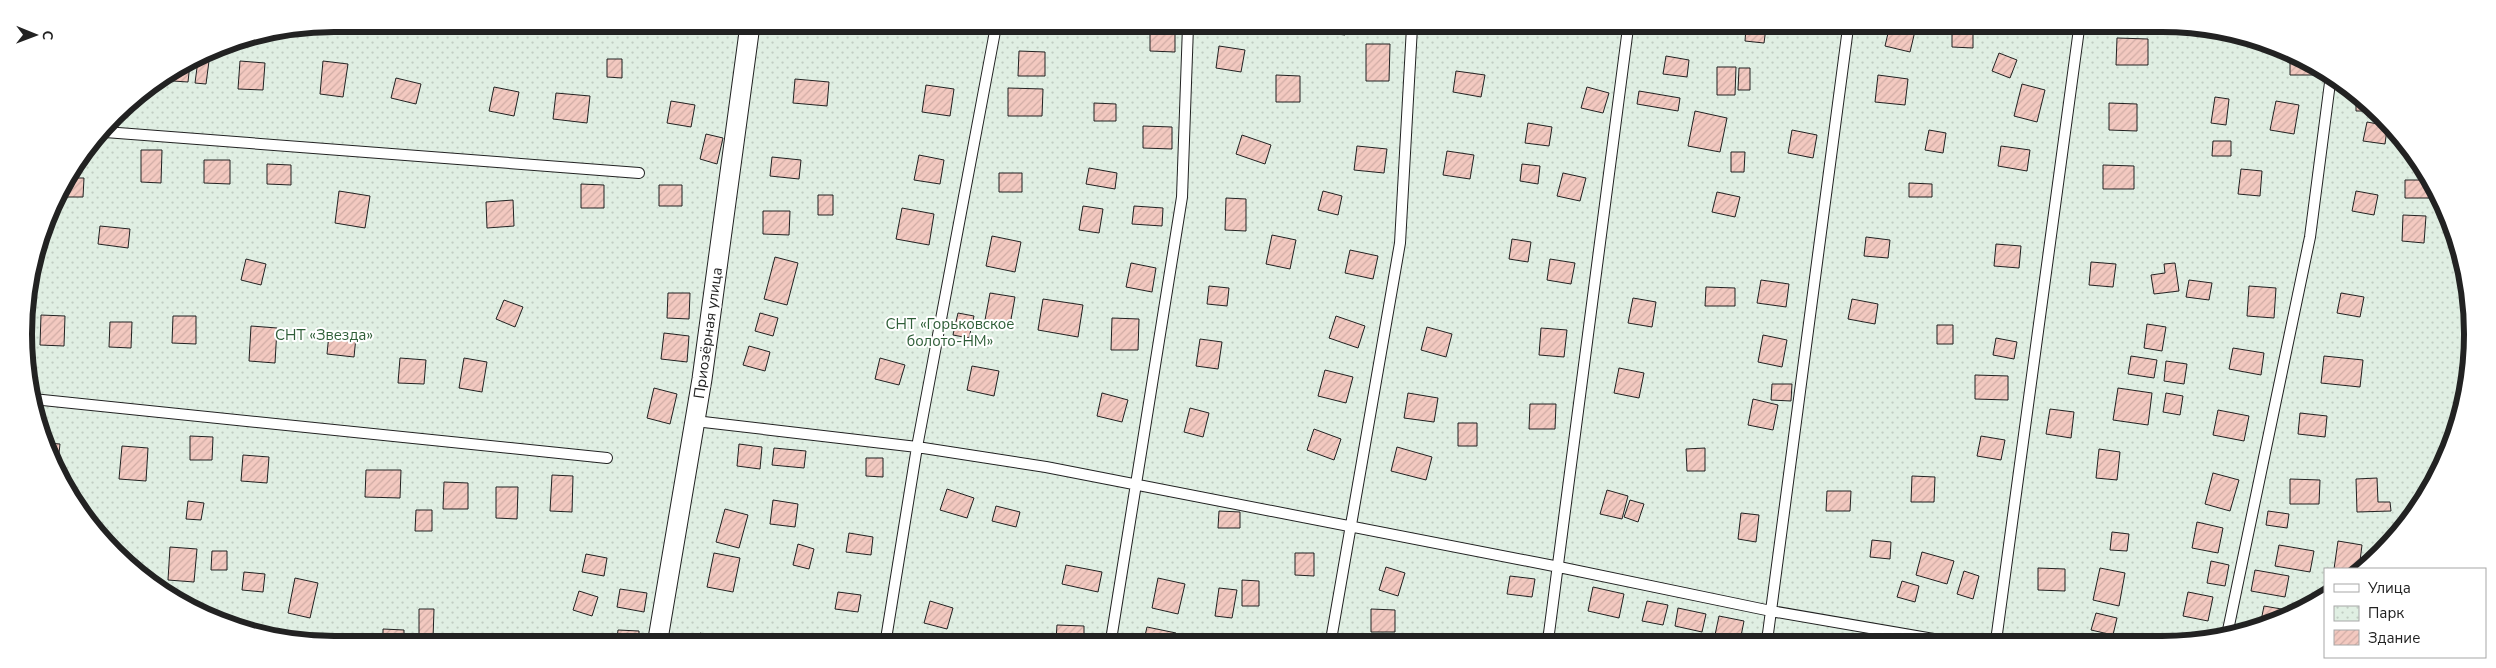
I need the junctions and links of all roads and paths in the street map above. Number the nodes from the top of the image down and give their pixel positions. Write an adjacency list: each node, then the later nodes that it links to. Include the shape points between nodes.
1 (749, 32): 12 (street, Приозёрная улица)
2 (995, 32): 13 (lane)
3 (1188, 32): 15 (lane, via 1182,197)
4 (1412, 32): 16 (lane, via 1400,243)
5 (1627, 32): 17 (lane)
6 (1847, 32): 18 (lane)
7 (2079, 32): 27 (lane)
8 (2330, 83): 19 (lane, via 2310,237)
9 (110, 132): 10 (lane)
10 (639, 173)
11 (40, 400): 14 (lane)
12 (695, 421): 13 (lane); 20 (street, Приозёрная улица)
13 (917, 447): 15 (lane, via 1046,466); 21 (lane)
14 (607, 458)
15 (1137, 484): 16 (lane); 22 (lane)
16 (1349, 527): 17 (lane); 23 (lane)
17 (1559, 567): 18 (lane); 24 (lane)
18 (1771, 611): 25 (lane); 26 (lane)
19 (2228, 628)
20 (659, 636)
21 (886, 636)
22 (1112, 636)
23 (1332, 636)
24 (1549, 636)
25 (1768, 636)
26 (1916, 636)
27 (1997, 636)

